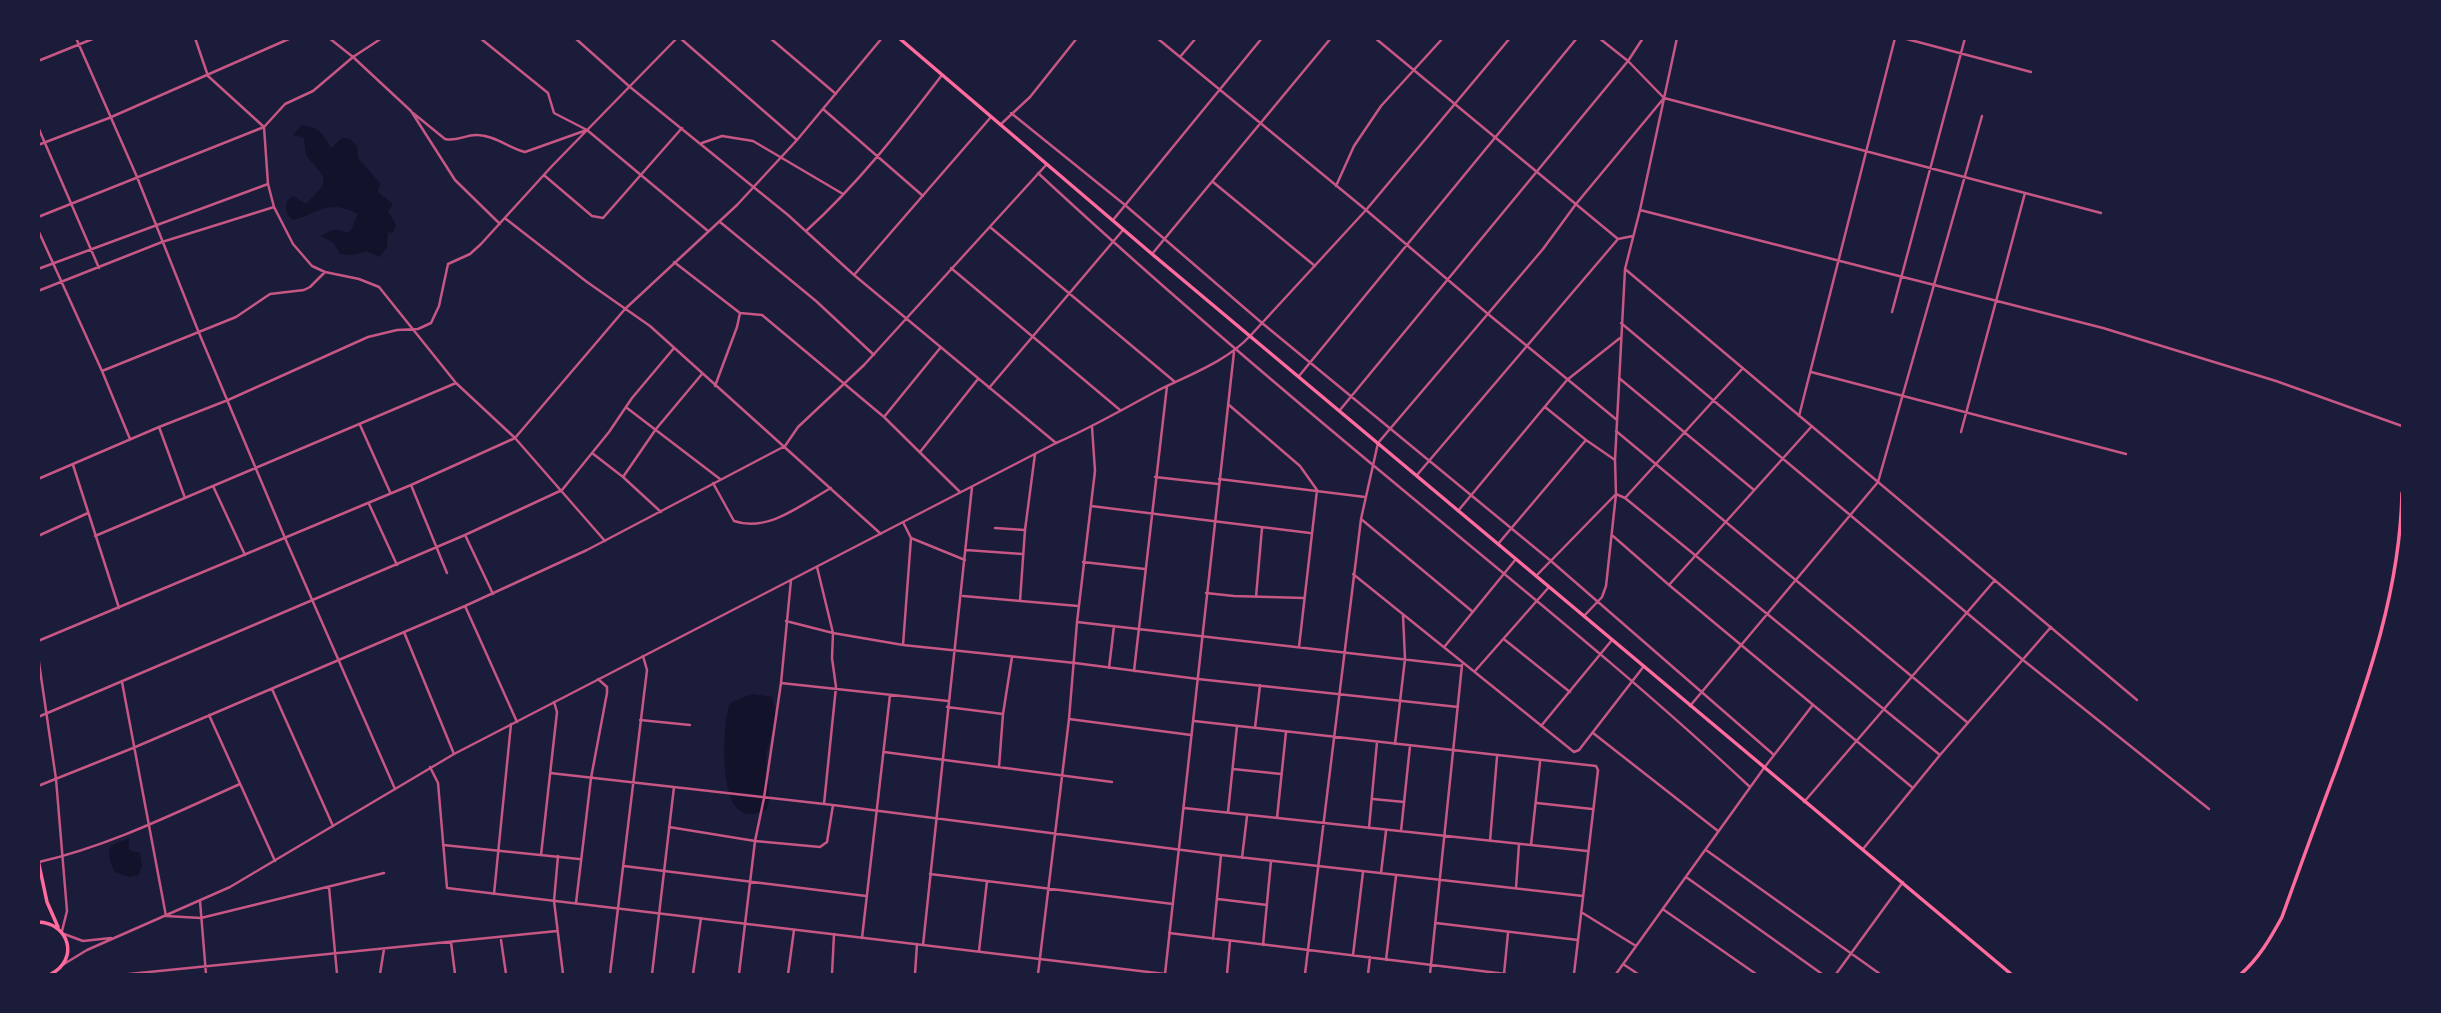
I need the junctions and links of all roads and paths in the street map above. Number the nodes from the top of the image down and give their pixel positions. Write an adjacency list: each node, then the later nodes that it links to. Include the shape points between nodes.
1 (76, 38): 28 (street)
2 (95, 38): 28 (street)
3 (195, 38): 37 (street)
4 (291, 38): 37 (street)
5 (329, 38): 30 (street)
6 (382, 38): 30 (street)
7 (480, 38): 54 (street, via 548,93 554,113)
8 (575, 38): 38 (street)
9 (678, 38): 38 (street); 56 (street)
10 (770, 38): 40 (street)
11 (882, 38): 40 (street)
12 (1077, 38): 45 (street, via 1030,97)
13 (1157, 38): 31 (street)
14 (1196, 38): 31 (street)
15 (1262, 38): 39 (street)
16 (1331, 38): 50 (street)
17 (1375, 38): 34 (street)
18 (1443, 38): 34 (street)
19 (1510, 38): 42 (street)
20 (1577, 38): 55 (street)
21 (1599, 38): 33 (street)
22 (1643, 38): 33 (street)
23 (1677, 38): 41 (street)
24 (1895, 38): 60 (street)
25 (1903, 38): 29 (street)
26 (1965, 38): 29 (street)
27 (903, 40): 36 (main road)
28 (79, 45): 32 (street); 48 (street)
29 (1961, 54): 35 (street); 64 (street)
30 (354, 57): 44 (street); 52 (street, via 313,91 280,108)
31 (1180, 58): 39 (street)
32 (38, 61)
33 (1628, 61): 41 (street); 65 (street)
34 (1414, 71): 42 (street); 73 (street, via 1381,106 1354,146)
35 (2031, 72)
36 (942, 75): 47 (main road); 62 (street)
37 (208, 76): 48 (street); 52 (street)
38 (630, 87): 53 (street); 54 (street)
39 (1219, 91): 50 (street); 80 (street)
40 (836, 94): 43 (street)
41 (1664, 98): 60 (street); 79 (street); 83 (street)
42 (1455, 104): 55 (street); 82 (street)
43 (823, 109): 56 (street); 62 (street)
44 (411, 111): 54 (street, via 451,141 485,136 526,152); 89 (street, via 455,180)
45 (1011, 113): 49 (street); 80 (street)
46 (1982, 116): 70 (street)
47 (992, 117): 49 (main road); 77 (street)
48 (110, 118): 57 (street); 69 (street)
49 (1000, 124): 63 (main road)
50 (1258, 124): 71 (street); 73 (street)
51 (38, 127): 57 (street)
52 (264, 128): 69 (street); 72 (street)
53 (682, 128): 58 (street); 67 (street)
54 (587, 130): 67 (street); 68 (street)
55 (1496, 138): 65 (street); 101 (street)
56 (797, 140): 61 (street)
57 (45, 142): 59 (street); 78 (street)
58 (701, 143): 61 (street, via 722,136 753,141); 74 (street)
59 (38, 145)
60 (1867, 151): 64 (street); 104 (street)
61 (782, 156): 74 (street); 76 (street)
62 (877, 156): 76 (street); 77 (street)
63 (1047, 164): 66 (street); 87 (main road)
64 (1931, 168): 70 (street); 114 (street)
65 (1537, 172): 79 (street); 115 (street)
66 (1038, 173): 91 (street); 100 (street)
67 (640, 174): 68 (street, via 600,219); 94 (street)
68 (544, 175): 86 (street)
69 (137, 177): 78 (street); 90 (street)
70 (1965, 177): 75 (street); 117 (street)
71 (1213, 181): 98 (street); 107 (street)
72 (268, 184): 81 (street); 90 (street)
73 (1336, 186): 82 (street)
74 (753, 188): 88 (street); 95 (street)
75 (2025, 193): 84 (street); 120 (street)
76 (843, 194): 95 (street)
77 (923, 196): 113 (street)
78 (71, 203): 85 (street); 102 (street)
79 (1576, 204): 97 (street); 124 (street)
80 (1125, 205): 87 (street); 98 (street)
81 (274, 207): 99 (street); 112 (street, via 293,244 312,266)
82 (1366, 210): 101 (street); 107 (street)
83 (1640, 211): 96 (street); 104 (street)
84 (2101, 213)
85 (38, 217)
86 (505, 218): 89 (street); 121 (street)
87 (1113, 220): 92 (main road)
88 (720, 222): 94 (street); 137 (street)
89 (500, 224): 128 (street, via 470,254 448,264 431,323)
90 (156, 225): 99 (street); 102 (street)
91 (989, 227): 110 (street); 119 (street)
92 (1124, 229): 100 (street); 103 (main road)
93 (38, 230): 106 (street)
94 (708, 231): 105 (street)
95 (806, 231): 113 (street)
96 (1633, 236): 97 (street); 111 (street)
97 (1618, 239): 133 (street)
98 (1164, 240): 103 (street); 126 (street)
99 (162, 242): 109 (street); 129 (street)
100 (1112, 242): 119 (street); 136 (street)
101 (1408, 244): 115 (street); 138 (street)
102 (90, 249): 106 (street); 109 (street)
103 (1152, 254): 131 (main road)
104 (1839, 261): 114 (street); 141 (street)
105 (674, 262): 121 (street); 123 (street)
106 (54, 263): 108 (street); 116 (street)
107 (1315, 266): 126 (street)
108 (38, 268)
109 (99, 268): 116 (street)
110 (951, 268): 125 (street); 130 (street)
111 (1625, 270): 127 (street); 139 (street)
112 (324, 272): 128 (street, via 379,287); 129 (street, via 310,287 264,297 236,317)
113 (854, 275): 125 (street)
114 (1902, 277): 117 (street); 122 (street)
115 (1447, 279): 124 (street); 153 (street)
116 (63, 282): 118 (street); 140 (street)
117 (1934, 285): 120 (street); 154 (street)
118 (38, 291)
119 (1070, 292): 130 (street); 147 (street)
120 (1996, 301): 162 (street); 168 (street, via 2276,381)
121 (625, 309): 135 (street); 176 (street)
122 (1892, 312)
123 (740, 313): 149 (street, via 762,315); 150 (street)
124 (1488, 314): 133 (street); 171 (street)
125 (906, 318): 134 (street); 137 (street)
126 (1262, 323): 131 (street); 138 (street)
127 (1621, 323): 132 (street); 156 (street)
128 (410, 329): 148 (street); 155 (street, via 368,338)
129 (199, 333): 140 (street); 155 (street)
130 (1033, 336): 152 (street); 160 (street)
131 (1250, 336): 136 (street); 143 (main road)
132 (1621, 338): 144 (street); 146 (street)
133 (1527, 346): 146 (street); 188 (street)
134 (941, 347): 145 (street); 163 (street)
135 (674, 348): 142 (street); 159 (street)
136 (1236, 349): 147 (street); 157 (street); 191 (street)
137 (874, 355): 149 (street)
138 (1310, 362): 143 (street); 153 (street)
139 (1743, 368): 156 (street); 164 (street)
140 (102, 371): 177 (street)
141 (1811, 372): 154 (street); 164 (street)
142 (702, 374): 150 (street); 172 (street)
143 (1299, 376): 161 (main road)
144 (1619, 377): 165 (street); 174 (street)
145 (978, 379): 152 (street); 182 (street)
146 (1567, 380): 158 (street); 165 (street)
147 (1175, 382): 151 (street)
148 (456, 383): 166 (street); 176 (street)
149 (845, 383): 163 (street); 181 (street, via 798,427)
150 (715, 386): 181 (street)
151 (1167, 386): 160 (street); 195 (street)
152 (989, 388): 179 (street)
153 (1352, 396): 161 (street); 171 (street)
154 (1903, 396): 162 (street); 199 (street)
155 (228, 400): 169 (street); 192 (street)
156 (1712, 400): 174 (street); 186 (street)
157 (1229, 405): 198 (street); 207 (street, via 1300,466)
158 (1545, 407): 178 (street); 214 (street)
159 (627, 408): 172 (street); 183 (street)
160 (1120, 410): 170 (street)
161 (1340, 410): 180 (main road)
162 (1966, 412): 175 (street); 185 (street)
163 (884, 416): 182 (street)
164 (1799, 416): 167 (street)
165 (1617, 420): 173 (street)
166 (360, 425): 192 (street); 210 (street)
167 (1812, 426): 186 (street); 199 (street)
168 (2403, 426)
169 (159, 427): 177 (street); 215 (street)
170 (1092, 427): 179 (street); 218 (street, via 1095,471)
171 (1391, 428): 180 (street); 188 (street)
172 (656, 429): 194 (street); 197 (street)
173 (1616, 431): 187 (street); 189 (street)
174 (1684, 432): 189 (street); 208 (street)
175 (1961, 432)
176 (516, 438): 202 (street); 206 (street)
177 (130, 439): 190 (street)
178 (1586, 440): 187 (street); 230 (street)
179 (1056, 443): 184 (street)
180 (1378, 443): 191 (street); 193 (main road)
181 (785, 446): 197 (street); 205 (street)
182 (920, 452): 209 (street)
183 (592, 453): 194 (street); 206 (street)
184 (1035, 454): 204 (street); 231 (street)
185 (2126, 454)
186 (1782, 458): 208 (street); 223 (street)
187 (1615, 460): 212 (street)
188 (1429, 461): 193 (street); 214 (street)
189 (1655, 464): 216 (street); 227 (street)
190 (73, 465): 196 (street); 221 (street)
191 (1373, 465): 213 (street); 256 (street)
192 (256, 467): 203 (street); 238 (street)
193 (1417, 475): 219 (main road)
194 (623, 477): 220 (street)
195 (1155, 477): 201 (street); 222 (street)
196 (38, 479)
197 (720, 479): 200 (street)
198 (1219, 479): 201 (street); 207 (street)
199 (1878, 482): 223 (street); 259 (street)
200 (713, 483): 205 (street, via 734,521 747,526 769,522); 220 (street)
201 (1218, 484): 226 (street)
202 (411, 485): 210 (street); 242 (street)
203 (213, 486): 215 (street); 245 (street)
204 (972, 487): 209 (street); 243 (street)
205 (831, 488): 233 (street)
206 (562, 490): 237 (street); 240 (street)
207 (1317, 490): 213 (street); 232 (street)
208 (1754, 490): 227 (street)
209 (960, 492): 225 (street)
210 (391, 493): 217 (street)
211 (2403, 493): 523 (main road, via 2388,603 2366,687 2282,917 2268,943)
212 (1616, 494): 216 (street); 234 (street); 249 (street)
213 (1364, 497): 224 (street)
214 (1470, 497): 219 (street); 230 (street)
215 (185, 498): 236 (street)
216 (1625, 498): 246 (street)
217 (369, 502): 238 (street); 251 (street)
218 (1091, 506): 222 (street); 250 (street)
219 (1458, 511): 241 (main road)
220 (662, 512): 240 (street)
221 (88, 513): 235 (street); 236 (street)
222 (1151, 514): 226 (street); 253 (street)
223 (1850, 515): 260 (street); 277 (street)
224 (1361, 519): 255 (street); 275 (street)
225 (904, 522): 233 (street); 239 (street)
226 (1214, 522): 229 (street); 264 (street)
227 (1725, 523): 246 (street); 260 (street)
228 (995, 528): 231 (street)
229 (1262, 528): 232 (street); 266 (street)
230 (1511, 528): 241 (street); 249 (street)
231 (1025, 530): 244 (street)
232 (1312, 533): 267 (street)
233 (881, 534): 252 (street)
234 (1612, 535): 261 (street); 271 (street, via 1606,586)
235 (38, 536)
236 (95, 536): 274 (street)
237 (465, 536): 242 (street); 263 (street)
238 (285, 538): 245 (street); 268 (street)
239 (911, 538): 248 (street); 291 (street)
240 (605, 541): 263 (street)
241 (1498, 544): 247 (main road)
242 (437, 547): 251 (street); 254 (street)
243 (966, 550): 244 (street); 248 (street)
244 (1023, 554): 269 (street)
245 (245, 555): 274 (street)
246 (1696, 555): 261 (street); 278 (street)
247 (1517, 559): 256 (street); 257 (main road)
248 (965, 560): 265 (street)
249 (1551, 561): 257 (street); 271 (street)
250 (1083, 562): 253 (street); 272 (street)
251 (397, 565): 268 (street)
252 (817, 566): 258 (street); 286 (street)
253 (1145, 569): 284 (street)
254 (447, 573)
255 (1353, 574): 276 (street); 296 (street)
256 (1504, 574): 270 (street); 275 (street)
257 (1536, 576): 262 (main road)
258 (791, 580): 280 (street); 299 (street)
259 (1995, 580): 277 (street); 283 (street)
260 (1794, 581): 278 (street); 310 (street)
261 (1669, 585): 292 (street)
262 (1550, 587): 270 (street); 279 (main road)
263 (493, 593): 273 (street)
264 (1206, 593): 266 (street); 287 (street)
265 (961, 596): 269 (street); 295 (street)
266 (1256, 597): 267 (street)
267 (1304, 598): 294 (street)
268 (312, 601): 302 (street); 314 (street)
269 (1020, 601): 272 (street)
270 (1537, 601): 288 (street); 297 (street)
271 (1598, 601): 279 (street); 319 (street)
272 (1078, 606): 281 (street)
273 (465, 607): 285 (street); 339 (street)
274 (118, 608): 290 (street)
275 (1473, 612): 293 (street)
276 (1403, 613): 293 (street); 301 (street)
277 (1967, 613): 303 (street); 310 (street)
278 (1767, 614): 292 (street); 331 (street)
279 (1584, 615): 289 (main road)
280 (786, 621): 286 (street); 315 (street)
281 (1076, 622): 282 (street); 304 (street)
282 (1114, 625): 284 (street); 307 (street)
283 (2051, 627): 303 (street); 324 (street)
284 (1139, 628): 287 (street); 308 (street)
285 (404, 632): 302 (street); 357 (street)
286 (834, 633): 291 (street); 317 (street)
287 (1202, 635): 294 (street); 311 (street)
288 (1505, 640): 309 (street); 320 (street)
289 (1612, 640): 297 (street); 306 (main road)
290 (38, 641)
291 (903, 645): 295 (street)
292 (1742, 645): 319 (street); 327 (street)
293 (1444, 646): 305 (street)
294 (1299, 647): 296 (street)
295 (955, 649): 300 (street); 325 (street)
296 (1344, 651): 301 (street); 321 (street)
297 (1601, 654): 313 (street); 320 (street)
298 (38, 656): 332 (street)
299 (643, 656): 312 (street); 337 (street, via 647,670)
300 (1012, 657): 304 (street); 333 (street)
301 (1405, 659): 305 (street); 323 (street)
302 (337, 660): 318 (street); 379 (street)
303 (2023, 660): 340 (street); 388 (street)
304 (1075, 663): 307 (street); 336 (street)
305 (1462, 664): 309 (street); 330 (street)
306 (1644, 666): 313 (street); 328 (main road)
307 (1110, 668): 308 (street)
308 (1134, 671): 311 (street)
309 (1475, 671): 344 (street)
310 (1912, 677): 331 (street); 340 (street)
311 (1198, 679): 316 (street); 338 (street)
312 (598, 680): 326 (street); 370 (street, via 607,687 607,694)
313 (1631, 681): 347 (street); 377 (street)
314 (122, 682): 332 (street); 354 (street)
315 (781, 682): 317 (street); 380 (street)
316 (1260, 684): 321 (street); 345 (street)
317 (836, 687): 322 (street); 385 (street)
318 (271, 689): 334 (street); 397 (street)
319 (1703, 691): 328 (street); 358 (street)
320 (1570, 692): 344 (street)
321 (1339, 693): 323 (street); 349 (street)
322 (890, 695): 325 (street); 356 (street)
323 (1400, 700): 330 (street); 352 (street)
324 (2137, 700)
325 (948, 701): 329 (street)
326 (554, 702): 339 (street); 367 (street, via 557,712)
327 (1813, 705): 351 (street); 358 (street)
328 (1690, 706): 365 (main road)
329 (947, 707): 333 (street); 361 (street)
330 (1458, 707): 355 (street)
331 (1884, 709): 351 (street); 359 (street)
332 (45, 714): 335 (street); 371 (street)
333 (1003, 714): 364 (street)
334 (209, 715): 354 (street); 374 (street)
335 (38, 717)
336 (1069, 719): 348 (street); 369 (street)
337 (640, 720): 342 (street); 372 (street)
338 (1194, 721): 343 (street); 348 (street)
339 (517, 722): 341 (street)
340 (1968, 723): 359 (street)
341 (511, 724): 357 (street); 413 (street)
342 (690, 725)
343 (1237, 726): 345 (street); 366 (street)
344 (1541, 726): 347 (street, via 1574,752)
345 (1255, 728): 346 (street)
346 (1286, 732): 349 (street); 368 (street)
347 (1593, 733): 402 (street)
348 (1191, 735): 387 (street)
349 (1334, 737): 350 (street); 395 (street)
350 (1377, 742): 352 (street); 381 (street)
351 (1856, 742): 378 (street); 382 (street)
352 (1395, 744): 353 (street)
353 (1410, 746): 355 (street); 383 (street)
354 (133, 748): 371 (street); 396 (street)
355 (1454, 751): 360 (street); 404 (street)
356 (884, 752): 361 (street); 390 (street)
357 (454, 754): 363 (street)
358 (1774, 755): 365 (street)
359 (1940, 755): 378 (street)
360 (1497, 756): 362 (street); 406 (street)
361 (943, 761): 364 (street); 394 (street)
362 (1540, 761): 384 (street); 389 (street, via 1596,766)
363 (430, 767): 379 (street); 408 (street, via 438,783)
364 (999, 767): 369 (street)
365 (1764, 768): 377 (street); 382 (main road)
366 (1233, 769): 368 (street); 391 (street)
367 (550, 773): 370 (street); 415 (street)
368 (1281, 774): 393 (street)
369 (1062, 776): 373 (street); 403 (street)
370 (591, 778): 372 (street); 420 (street)
371 (55, 779): 375 (street); 417 (street)
372 (632, 782): 376 (street); 424 (street)
373 (1112, 782)
374 (240, 784): 396 (street); 422 (street)
375 (38, 786)
376 (674, 787): 380 (street); 398 (street)
377 (1750, 787): 402 (street)
378 (1913, 788): 411 (street)
379 (395, 789): 397 (street)
380 (764, 798): 385 (street); 405 (street)
381 (1372, 799): 383 (street); 399 (street)
382 (1804, 802): 411 (main road)
383 (1404, 803): 401 (street)
384 (1535, 803): 389 (street); 409 (street)
385 (824, 804): 386 (street)
386 (833, 805): 390 (street); 405 (street, via 824,846)
387 (1184, 808): 391 (street); 412 (street)
388 (2209, 808)
389 (1592, 809): 414 (street)
390 (878, 811): 394 (street); 442 (street)
391 (1228, 813): 392 (street)
392 (1247, 815): 393 (street); 419 (street)
393 (1277, 818): 395 (street)
394 (937, 819): 403 (street); 430 (street)
395 (1323, 823): 399 (street); 425 (street)
396 (148, 825): 417 (street); 453 (street)
397 (334, 826): 422 (street)
398 (669, 828): 405 (street); 426 (street)
399 (1369, 828): 400 (street)
400 (1386, 830): 401 (street); 429 (street)
401 (1401, 831): 404 (street)
402 (1718, 831): 410 (street)
403 (1055, 834): 412 (street); 438 (street)
404 (1445, 836): 406 (street); 434 (street)
405 (755, 841): 433 (street)
406 (1490, 841): 407 (street)
407 (1519, 844): 409 (street); 439 (street)
408 (443, 845): 413 (street); 440 (street, via 447,888)
409 (1531, 845): 414 (street)
410 (1706, 849): 432 (street); 479 (street)
411 (1863, 849): 436 (main road)
412 (1179, 850): 416 (street); 447 (street)
413 (499, 851): 415 (street); 440 (street)
414 (1587, 852): 441 (street)
415 (541, 855): 418 (street)
416 (1221, 855): 419 (street); 443 (street)
417 (62, 856): 421 (street); 460 (street, via 67,915)
418 (558, 856): 420 (street); 445 (street)
419 (1242, 858): 423 (street)
420 (580, 859): 446 (street)
421 (39, 861): 460 (main road, via 47,902)
422 (275, 861): 444 (street)
423 (1271, 861): 425 (street); 448 (street)
424 (624, 866): 426 (street); 449 (street)
425 (1318, 866): 427 (street); 477 (street)
426 (664, 870): 433 (street); 452 (street)
427 (1363, 871): 429 (street); 481 (street)
428 (384, 873): 437 (street)
429 (1381, 873): 431 (street)
430 (930, 874): 435 (street); 474 (street)
431 (1396, 875): 434 (street); 484 (street)
432 (1686, 877): 450 (street); 518 (street)
433 (750, 880): 442 (street); 458 (street)
434 (1440, 880): 439 (street); 457 (street)
435 (987, 881): 438 (street); 478 (street)
436 (1903, 882): 479 (street); 489 (main road)
437 (329, 887): 454 (street); 480 (street)
438 (1049, 888): 447 (street); 483 (street)
439 (1516, 888): 441 (street)
440 (494, 894): 445 (street)
441 (1583, 895): 451 (street)
442 (866, 896): 467 (street)
443 (1217, 898): 448 (street); 468 (street)
444 (200, 901): 453 (street); 454 (street)
445 (554, 901): 446 (street); 461 (street)
446 (576, 903): 449 (street)
447 (1172, 904): 463 (street)
448 (1267, 905): 473 (street)
449 (618, 908): 452 (street); 502 (street)
450 (1662, 909): 475 (street); 517 (street)
451 (1581, 912): 469 (street); 475 (street)
452 (660, 914): 455 (street); 503 (street)
453 (166, 916): 454 (street); 465 (street)
454 (201, 918): 488 (street)
455 (701, 918): 458 (street); 504 (street)
456 (38, 922): 460 (main road)
457 (1436, 923): 462 (street); 487 (street)
458 (745, 924): 459 (street); 505 (street)
459 (794, 930): 464 (street); 506 (street)
460 (62, 931): 465 (street, via 83,941); 485 (main road, via 68,947)
461 (558, 931): 466 (street); 501 (street)
462 (1508, 932): 469 (street); 492 (street)
463 (1169, 933): 468 (street); 491 (street)
464 (834, 934): 467 (street); 507 (street)
465 (118, 936): 485 (street)
466 (501, 938): 471 (street); 500 (street)
467 (862, 938): 472 (street)
468 (1213, 939): 470 (street)
469 (1577, 940): 514 (street)
470 (1230, 941): 473 (street); 510 (street)
471 (451, 942): 476 (street); 499 (street)
472 (917, 944): 474 (street); 508 (street)
473 (1263, 944): 477 (street)
474 (923, 945): 478 (street)
475 (1636, 946): 486 (street)
476 (384, 949): 480 (street); 498 (street)
477 (1308, 950): 481 (street); 511 (street)
478 (979, 952): 483 (street)
479 (1851, 953): 519 (street); 520 (street)
480 (335, 954): 488 (street); 497 (street)
481 (1353, 955): 482 (street)
482 (1370, 957): 484 (street); 512 (street)
483 (1040, 959): 491 (street); 509 (street)
484 (1386, 960): 487 (street)
485 (64, 964): 490 (main road)
486 (1623, 964): 515 (street); 516 (street)
487 (1431, 965): 492 (street); 513 (street)
488 (205, 967): 495 (street); 496 (street)
489 (2002, 967): 521 (main road); 522 (main road)
490 (61, 968): 493 (main road); 494 (main road)
491 (1165, 974)
492 (1504, 974)
493 (51, 975)
494 (59, 975)
495 (129, 975)
496 (206, 975)
497 (337, 975)
498 (380, 975)
499 (455, 975)
500 (506, 975)
501 (563, 975)
502 (610, 975)
503 (652, 975)
504 (693, 975)
505 (739, 975)
506 (788, 975)
507 (832, 975)
508 (915, 975)
509 (1038, 975)
510 (1227, 975)
511 (1305, 975)
512 (1368, 975)
513 (1430, 975)
514 (1574, 975)
515 (1616, 975)
516 (1638, 975)
517 (1756, 975)
518 (1822, 975)
519 (1836, 975)
520 (1880, 975)
521 (2006, 975)
522 (2011, 975)
523 (2241, 975)

